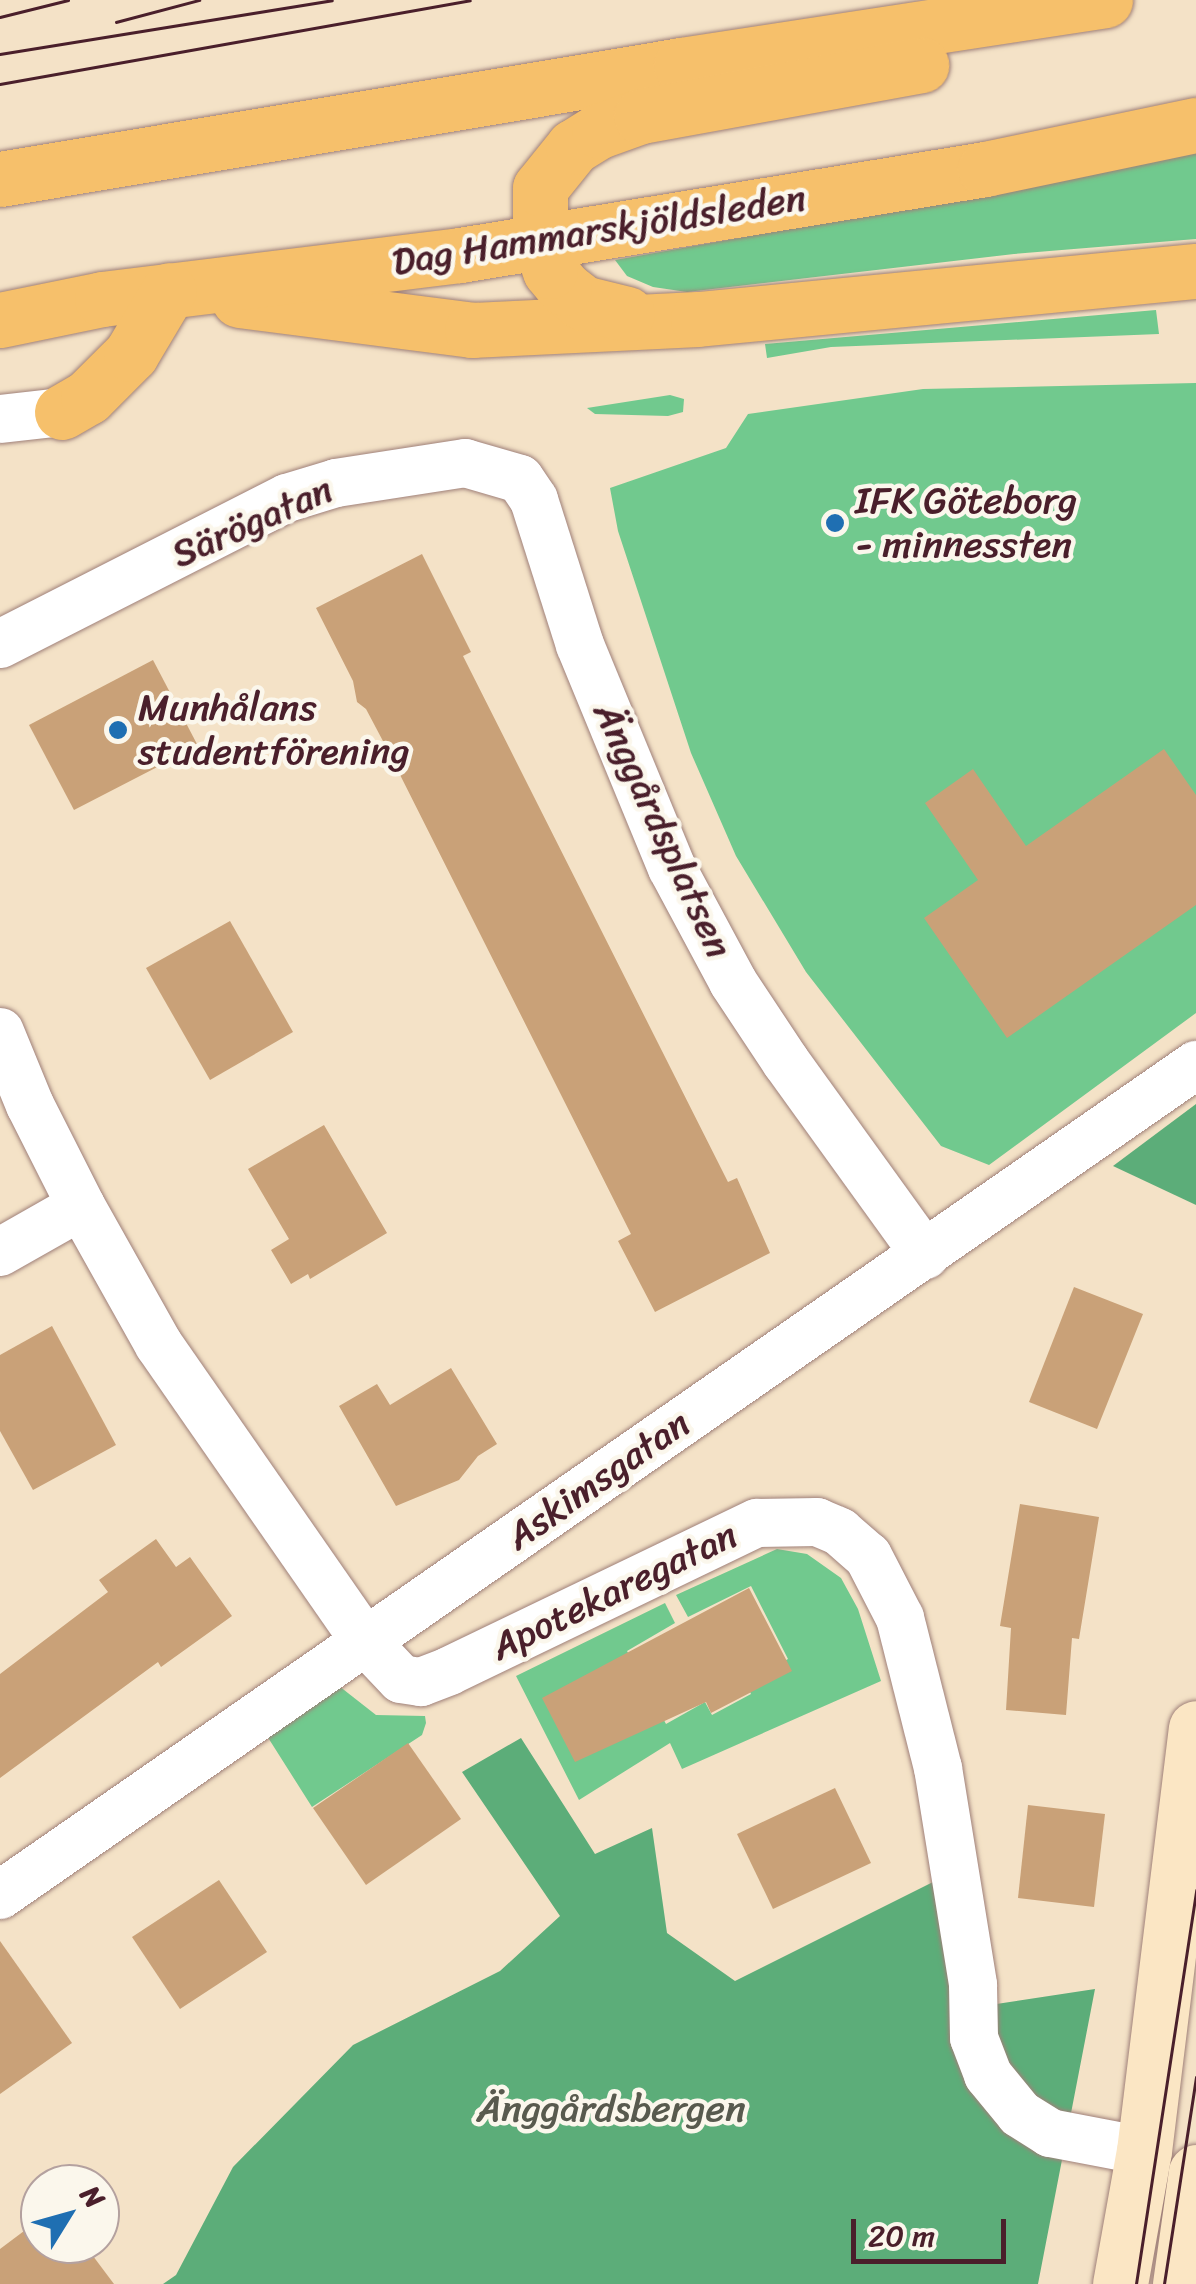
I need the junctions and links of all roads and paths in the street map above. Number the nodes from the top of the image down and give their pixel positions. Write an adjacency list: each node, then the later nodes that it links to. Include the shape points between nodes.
1 (1100, 1): 3 (main road); 4 (main road, via 996,50 642,116 598,131 554,165 540,188)
2 (1196, 124): 4 (main road, Dag Hammarskjöldsleden, via 985,169)
3 (0, 179)
4 (540, 242): 6 (main road, Dag Hammarskjöldsleden); 7 (main road, via 550,271 583,303)
5 (1196, 271): 7 (main road)
6 (168, 290): 7 (main road, via 472,330); 8 (main road, Dag Hammarskjöldsleden); 9 (main road, via 131,354)
7 (659, 318)
8 (0, 320)
9 (62, 412): 10 (street)
10 (0, 419)
11 (520, 479): 12 (street, Särögatan, via 464,462 336,482 288,498); 17 (street, Änggårdsplatsen, via 534,500 580,645 672,868 733,982)
12 (0, 644)
13 (0, 1032): 15 (street, Apotekaregatan)
14 (1196, 1064): 17 (street, Askimsgatan)
15 (81, 1206): 16 (street); 18 (street, Apotekaregatan, via 160,1345)
16 (0, 1252)
17 (925, 1255): 18 (street, Askimsgatan)
18 (365, 1641): 20 (street, Askimsgatan); 21 (street, Apotekaregatan, via 401,1680 421,1682 757,1523 790,1519 840,1532 868,1556 900,1618 938,1768 973,1985 974,2038 988,2075 1020,2114 1050,2133)
19 (1196, 1728): 21 (main road)
20 (0, 1896)
21 (1144, 2151): 23 (main road)
22 (1196, 2172): 24 (main road)
23 (1120, 2284)
24 (1180, 2284)

